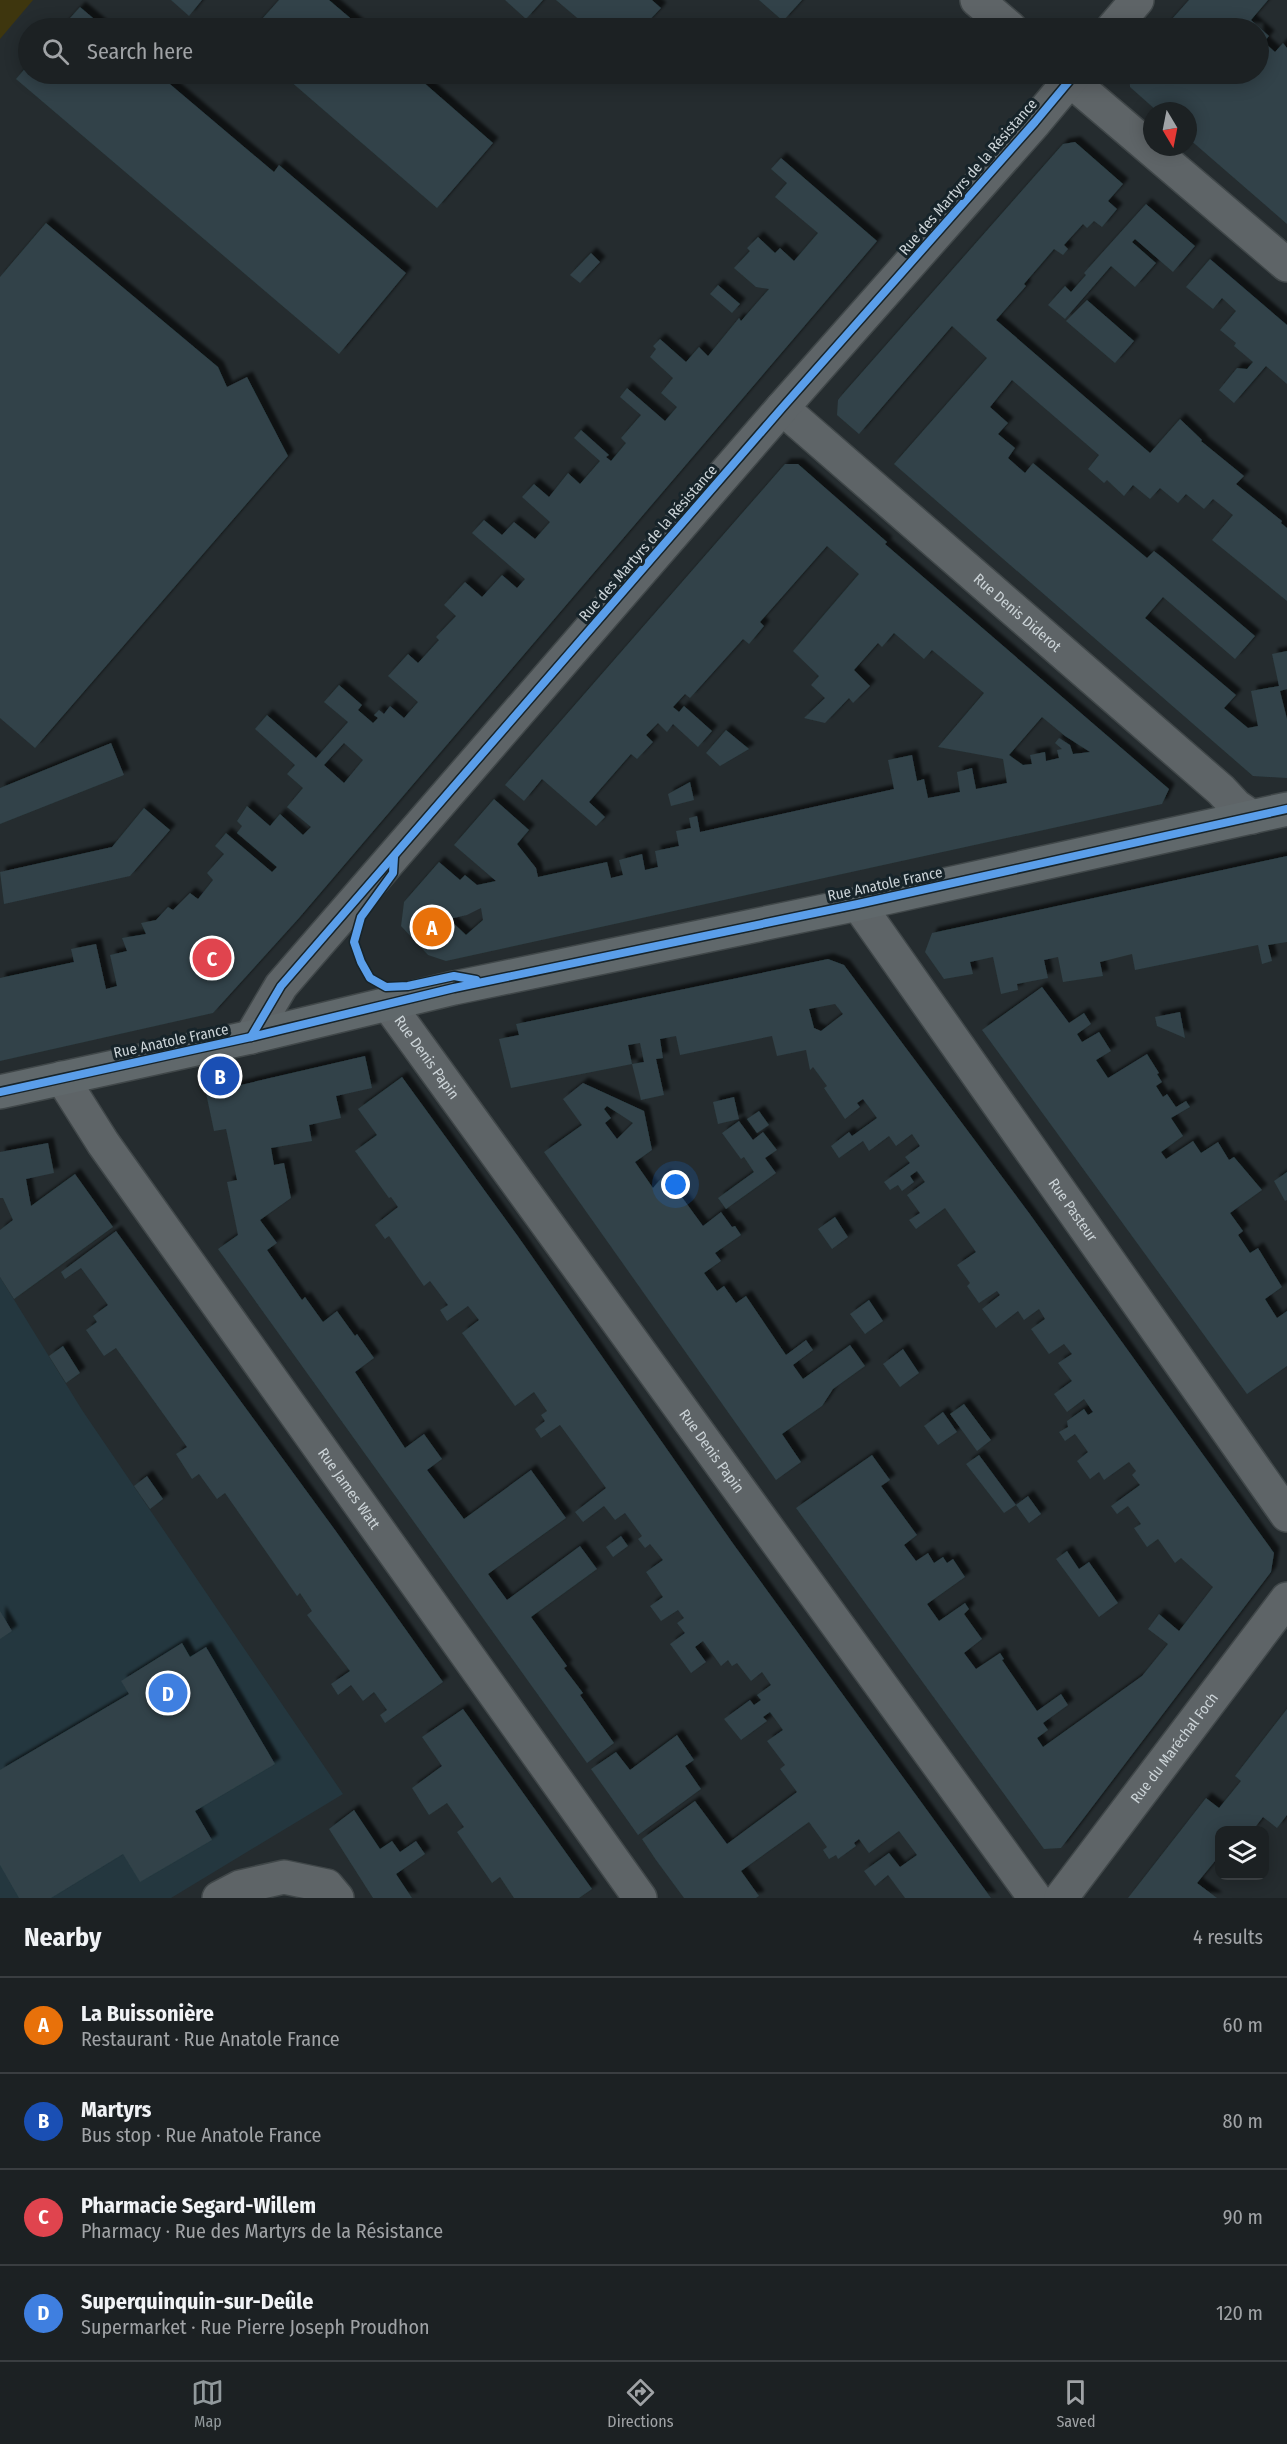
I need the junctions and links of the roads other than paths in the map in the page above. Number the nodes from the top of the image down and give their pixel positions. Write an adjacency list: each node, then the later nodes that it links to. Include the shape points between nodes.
1 (977, 0): 3 (street)
2 (1137, 0): 4 (street)
3 (998, 18)
4 (1122, 18)
5 (1063, 84): 8 (street, Rue des Martyrs de la Résistance, via 1035,122)
6 (1078, 84): 7 (street)
7 (1287, 265)
8 (783, 408): 10 (street, Rue Denis Diderot); 13 (street, Rue des Martyrs de la Résistance, via 281,986)
9 (1287, 809): 10 (street, Rue Anatole France)
10 (1252, 817): 11 (street, Rue Anatole France)
11 (858, 904): 12 (street, Rue Anatole France); 16 (street, Rue Pasteur)
12 (388, 1004): 13 (street, Rue Anatole France); 21 (street, Rue Denis Papin)
13 (251, 1037): 14 (street, Rue Anatole France)
14 (62, 1078): 15 (street, Rue Anatole France); 20 (street, Rue James Watt, via 103,1143)
15 (0, 1092)
16 (1287, 1515)
17 (1287, 1599): 22 (street, Rue du Maréchal Foch)
18 (219, 1898): 19 (street, via 240,1887 284,1877 327,1886)
19 (337, 1898)
20 (640, 1898)
21 (1035, 1898)
22 (1061, 1898)

